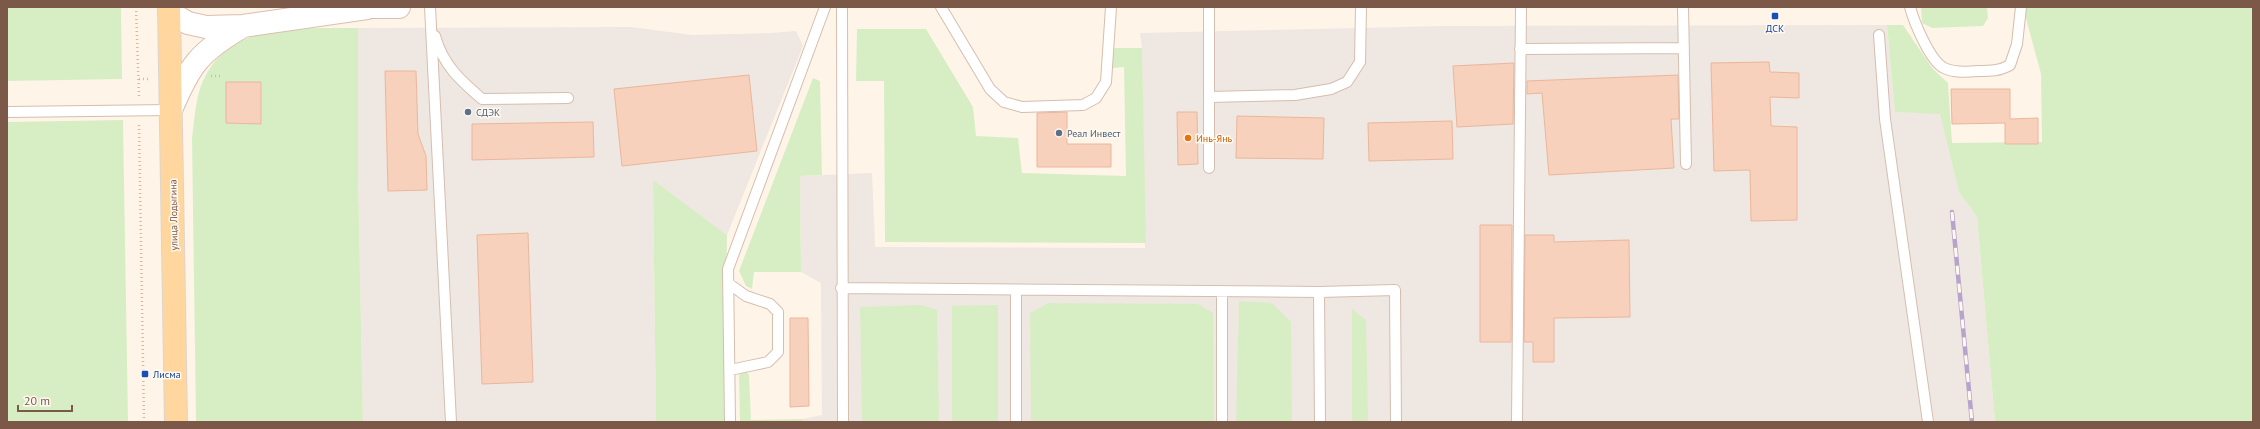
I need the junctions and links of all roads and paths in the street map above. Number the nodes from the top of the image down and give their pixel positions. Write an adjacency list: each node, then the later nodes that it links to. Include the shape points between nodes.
1 (136, 7): 24 (path)
2 (362, 7): 3 (main road); 17 (main road)
3 (399, 7)
4 (430, 7): 16 (lane)
5 (825, 7): 28 (lane, via 728,269)
6 (842, 7): 29 (lane)
7 (941, 7): 8 (lane, via 990,90 1004,102 1022,107 1082,105 1096,98 1106,82)
8 (1111, 7)
9 (1209, 7): 22 (lane)
10 (1361, 7): 22 (lane, via 1360,62 1347,82 1331,89 1294,95)
11 (1521, 7): 20 (lane)
12 (1683, 7): 19 (lane)
13 (1910, 7): 14 (lane, via 1914,20 1937,62 1944,68 1956,72 2001,70 2010,65 2017,44)
14 (2021, 7)
15 (174, 9): 17 (main road, via 188,23 206,28); 23 (main road, улица Лодыгина)
16 (431, 22): 21 (lane, via 438,47 454,74 482,99); 36 (lane)
17 (243, 26): 23 (main road, via 218,41 200,57 185,77)
18 (1879, 36): 44 (lane, via 1885,119)
19 (1684, 48): 20 (lane); 26 (lane)
20 (1520, 49): 43 (lane)
21 (568, 98)
22 (1209, 98): 27 (lane)
23 (171, 110): 24 (lane); 35 (main road, улица Лодыгина)
24 (139, 111): 25 (lane); 34 (path)
25 (7, 112)
26 (1686, 164)
27 (1208, 168)
28 (728, 283): 33 (lane); 33 (lane, via 746,296 770,304 778,312 778,352 768,362)
29 (841, 288): 30 (lane); 38 (lane)
30 (1016, 290): 31 (lane); 39 (lane)
31 (1222, 291): 32 (lane); 40 (lane)
32 (1319, 292): 41 (lane); 42 (lane, via 1395,290)
33 (730, 370): 37 (lane)
34 (144, 422)
35 (176, 422)
36 (451, 422)
37 (730, 422)
38 (843, 422)
39 (1016, 422)
40 (1222, 422)
41 (1320, 422)
42 (1396, 422)
43 (1517, 422)
44 (1928, 422)

